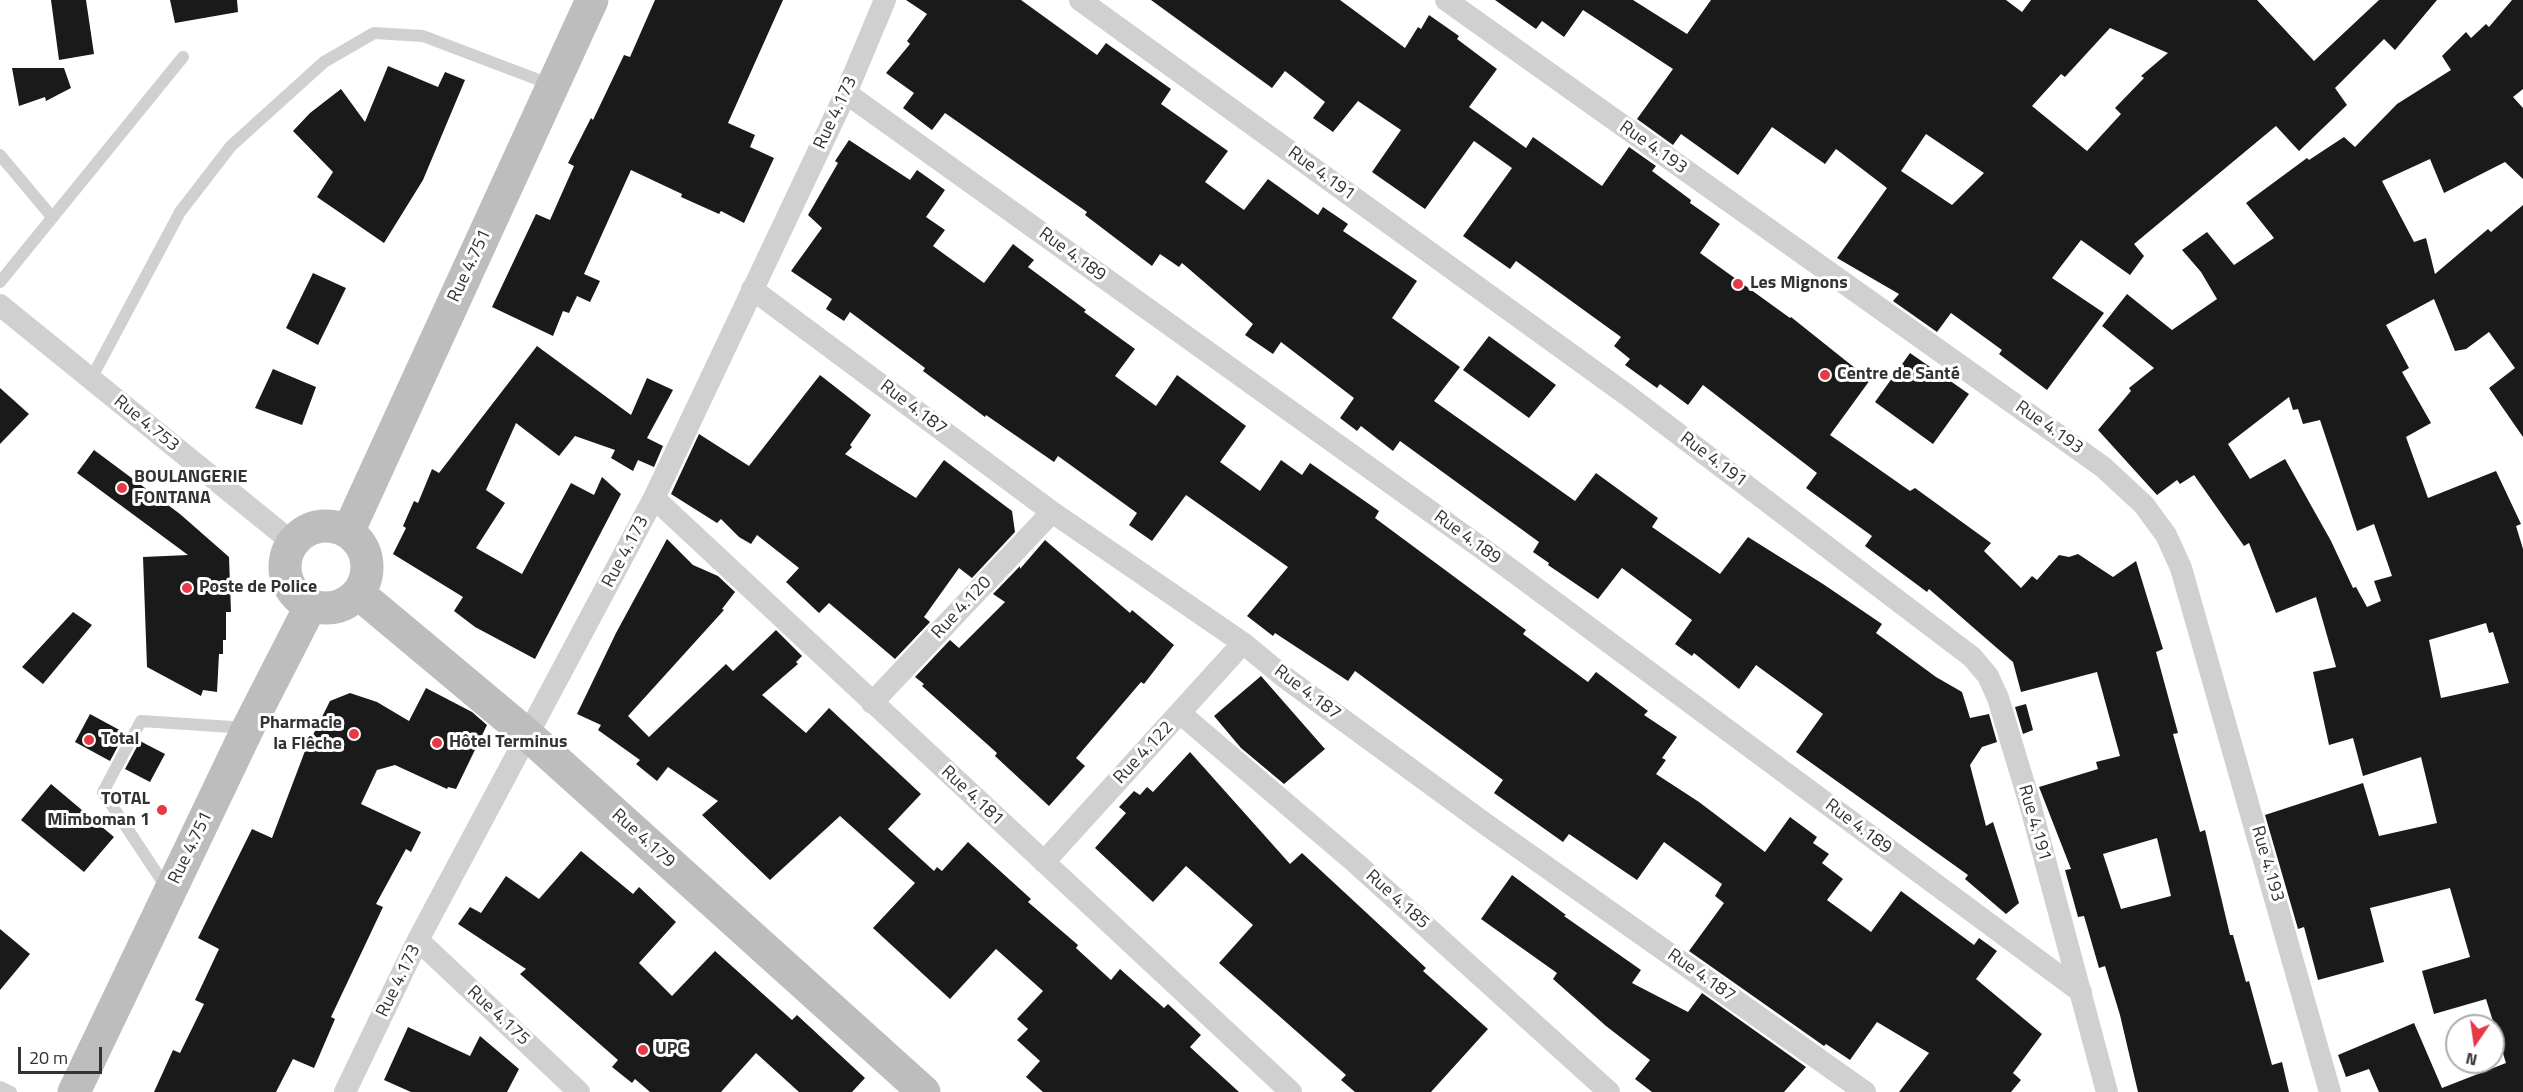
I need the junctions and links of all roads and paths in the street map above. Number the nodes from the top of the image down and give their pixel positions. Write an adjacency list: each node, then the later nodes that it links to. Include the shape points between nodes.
1 (592, 0): 6 (main road, Rue 4.751)
2 (885, 0): 7 (street, Rue 4.173)
3 (1080, 0): 28 (street, Rue 4.191, via 1627,395 1972,657 1988,676 1998,698)
4 (1446, 0): 39 (street, Rue 4.193, via 2103,467 2144,505 2166,535 2181,568)
5 (183, 57): 9 (lane)
6 (553, 85): 13 (lane, via 423,36 374,33 324,62 231,146 180,212); 16 (main road, Rue 4.751)
7 (846, 93): 11 (street, Rue 4.173); 28 (street, Rue 4.189, via 1487,552)
8 (0, 155): 9 (lane)
9 (52, 217): 10 (lane)
10 (0, 282)
11 (752, 289): 14 (street, Rue 4.173); 15 (street, Rue 4.187)
12 (0, 305): 13 (street, Rue 4.753)
13 (91, 379): 17 (street, Rue 4.753)
14 (654, 498): 21 (street, Rue 4.181); 24 (street, Rue 4.173)
15 (1052, 512): 20 (street, Rue 4.187); 21 (street, Rue 4.120)
16 (348, 532): 17 (main road, via 334,526 318,526); 18 (main road, via 360,544 367,560 366,577)
17 (292, 542): 19 (main road, via 285,556 289,585)
18 (358, 593): 19 (main road, via 345,603 328,608); 24 (main road, Rue 4.179)
19 (311, 605): 23 (main road, Rue 4.751)
20 (1243, 643): 22 (street, Rue 4.122); 37 (street, Rue 4.187, via 1484,823)
21 (873, 703): 25 (street, Rue 4.181)
22 (1181, 714): 25 (street, Rue 4.122); 36 (street, Rue 4.185, via 1358,865)
23 (248, 728): 26 (main road, Rue 4.751); 26 (lane, via 141,721 103,792)
24 (529, 736): 27 (street, Rue 4.173); 34 (main road, Rue 4.179)
25 (1044, 862): 35 (street, Rue 4.181)
26 (170, 892): 31 (main road, Rue 4.751)
27 (418, 940): 32 (street, Rue 4.173); 33 (street, Rue 4.175)
28 (2081, 992): 38 (street, Rue 4.191)
29 (0, 1087): 30 (lane)
30 (11, 1092)
31 (74, 1092)
32 (345, 1092)
33 (579, 1092)
34 (924, 1092)
35 (1291, 1092)
36 (1609, 1092)
37 (1865, 1092)
38 (2107, 1092)
39 (2330, 1092)

